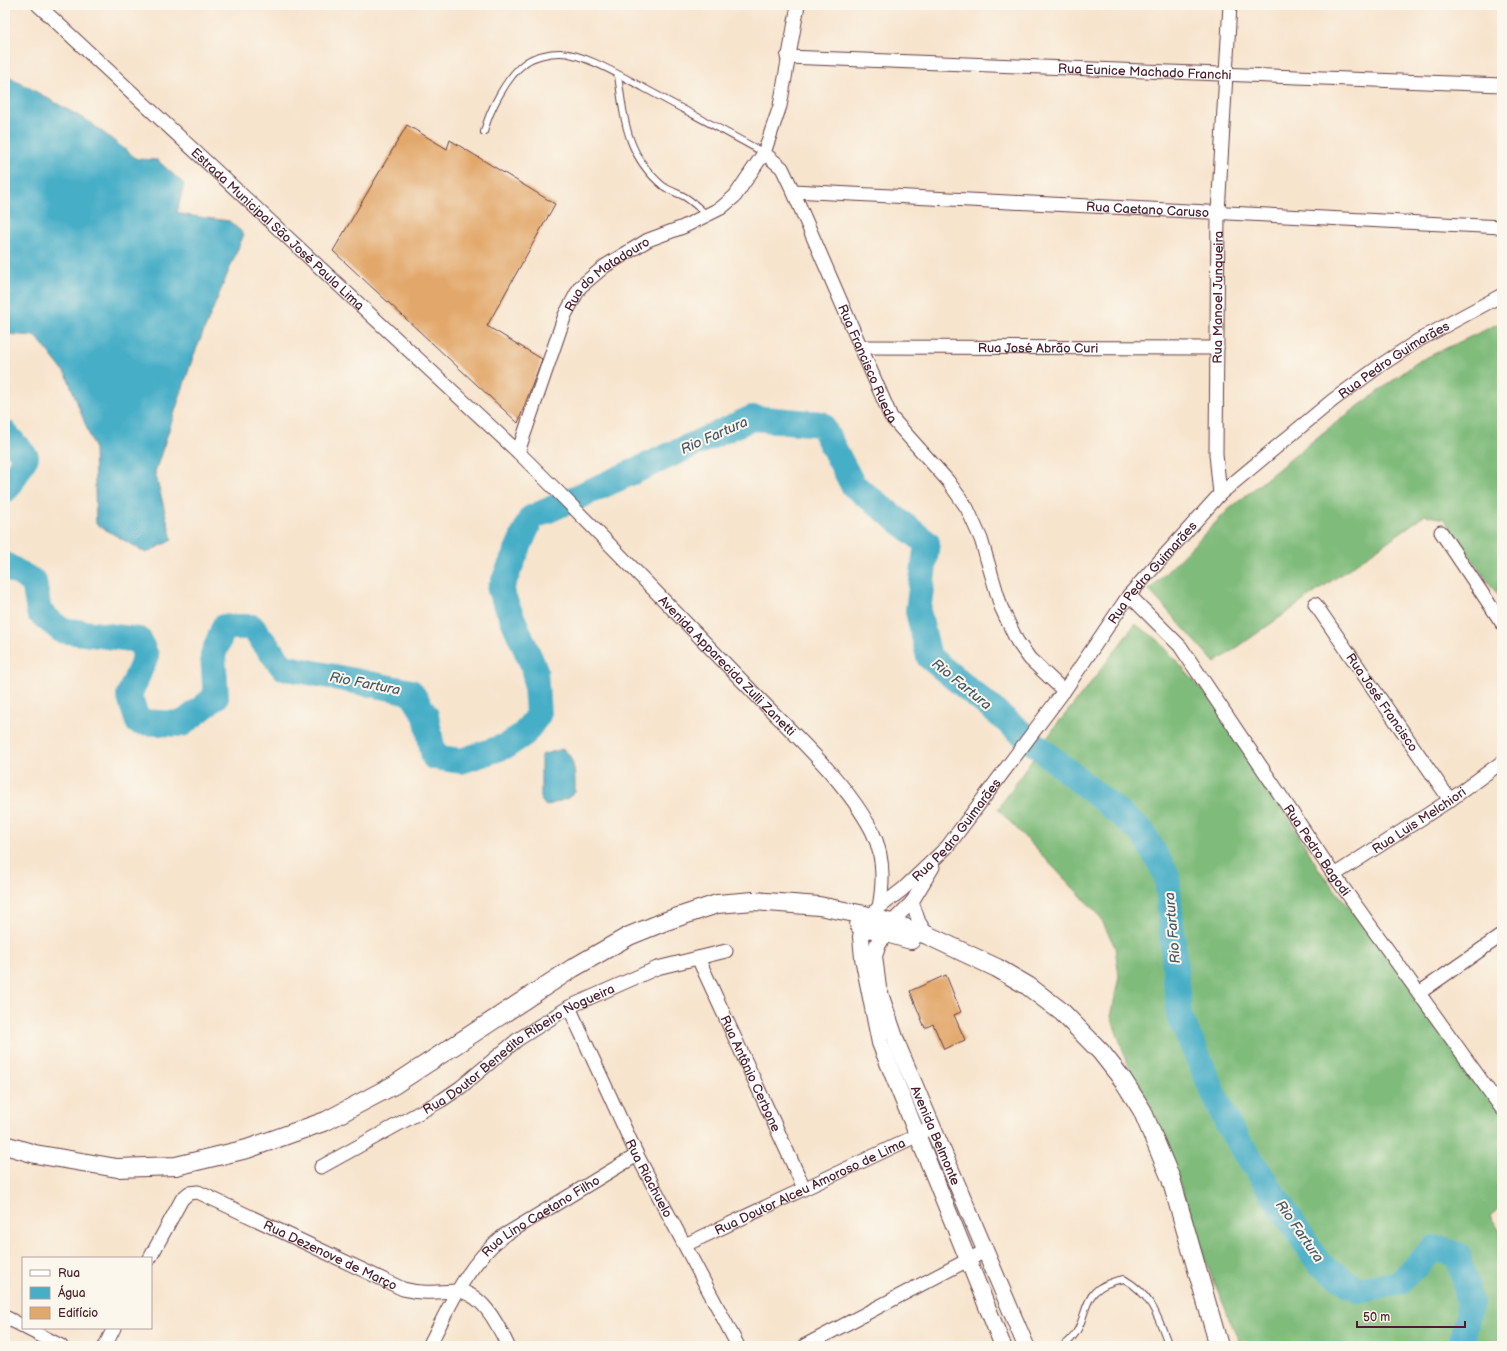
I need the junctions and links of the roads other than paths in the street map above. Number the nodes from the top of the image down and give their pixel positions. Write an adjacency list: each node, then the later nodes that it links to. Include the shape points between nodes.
1 (38, 5): 17 (street, Estrada Municipal São José Paula Lima)
2 (798, 5): 4 (street)
3 (1230, 5): 5 (street, Rua Manoel Junqueira)
4 (787, 57): 5 (street, Rua Eunice Machado Franchi); 9 (street, via 780,106)
5 (1226, 74): 7 (street, Rua Eunice Machado Franchi); 11 (street, Rua Manoel Junqueira)
6 (618, 75): 8 (lane, via 573,54 545,55 526,63 498,96); 9 (lane); 12 (lane, via 625,126 634,151 646,171)
7 (1502, 85)
8 (484, 132)
9 (764, 153): 10 (street, Rua Francisco Rueda, via 782,168); 12 (street, Rua do Matadouro, via 735,196 721,208)
10 (793, 191): 11 (street, Rua Caetano Caruso); 15 (street, Rua Francisco Rueda)
11 (1218, 212): 13 (street, Rua Caetano Caruso); 16 (street, Rua Manoel Junqueira)
12 (707, 215): 17 (street, Rua do Matadouro, via 648,240 605,266 580,287 565,315)
13 (1502, 227)
14 (1502, 295): 18 (street, Rua Pedro Guimarães, via 1419,340 1381,365 1332,400)
15 (860, 347): 16 (street, Rua José Abrão Curi); 23 (street, Rua Francisco Rueda, via 891,417 948,481 966,508 981,539 1001,607 1017,641 1030,659)
16 (1217, 348): 18 (street, Rua Manoel Junqueira, via 1216,454)
17 (518, 452): 27 (street, Avenida Apparecida Zulli Zanetti, via 818,760 858,806 878,846)
18 (1220, 494): 20 (street, Rua Pedro Guimarães)
19 (1441, 532): 22 (street)
20 (1129, 595): 23 (street, Rua Pedro Guimarães); 28 (street, Rua Pedro Bagodi, via 1180,646)
21 (1315, 604): 25 (street, Rua José Francisco)
22 (1502, 623)
23 (1064, 691): 26 (street, Rua Pedro Guimarães)
24 (1502, 762): 25 (street, Rua Luis Melchiori)
25 (1450, 800): 28 (street, Rua Luis Melchiori)
26 (947, 847): 29 (street, Rua Pedro Guimarães); 30 (street)
27 (882, 873): 29 (street); 31 (street, Avenida Apparecida Zulli Zanetti)
28 (1334, 875): 38 (street, Rua Pedro Bagodi)
29 (893, 896): 30 (street, via 901,904); 31 (street, Rua Pedro Guimarães)
30 (912, 902): 32 (street); 33 (street)
31 (864, 922): 32 (main road); 42 (street, Avenida Belmonte, via 866,980 880,1043); 43 (main road, via 804,904 754,901 717,904 666,921 629,936 573,968 394,1085 326,1121 247,1149 176,1166 117,1168 35,1154)
32 (887, 928): 33 (main road); 36 (main road); 41 (street, Avenida Belmonte, via 874,956 878,988 898,1046)
33 (927, 935): 36 (main road)
34 (1502, 935): 38 (street)
35 (726, 951): 37 (street, Rua Doutor Benedito Ribeiro Nogueira)
36 (972, 956): 66 (main road, via 1028,986 1062,1012 1101,1052 1142,1110 1171,1179)
37 (698, 958): 39 (street, Rua Doutor Benedito Ribeiro Nogueira, via 657,968); 46 (street, Rua Antônio Cerbone)
38 (1419, 993): 40 (street, Rua Pedro Bagodi)
39 (568, 1007): 44 (street, Rua Riachuelo); 45 (street, Rua Doutor Benedito Ribeiro Nogueira, via 517,1040 442,1100)
40 (1501, 1106)
41 (933, 1126): 42 (street, Rua Doutor Alceu Amoroso de Lima); 48 (street, Avenida Belmonte)
42 (918, 1135): 46 (street, Rua Doutor Alceu Amoroso de Lima); 50 (street, Avenida Belmonte)
43 (5, 1145)
44 (637, 1154): 47 (street, Rua Riachuelo); 51 (street, Rua Lino Caetano Filho, via 504,1236 486,1250 474,1264)
45 (321, 1168)
46 (804, 1188): 47 (street, Rua Doutor Alceu Amoroso de Lima)
47 (685, 1245): 60 (street, Rua Riachuelo)
48 (985, 1251): 50 (street); 63 (street, Avenida Belmonte)
49 (151, 1257): 51 (street, Rua Dezenove de Março, via 182,1199 189,1193 198,1192 403,1290 418,1293)
50 (967, 1261): 61 (street); 62 (street, Avenida Belmonte)
51 (457, 1291): 58 (street, Rua Lino Caetano Filho); 59 (street, via 474,1298 486,1309)
52 (5, 1317): 53 (street)
53 (22, 1326)
54 (28, 1329): 56 (street)
55 (114, 1329): 57 (street)
56 (61, 1346)
57 (105, 1346)
58 (430, 1346)
59 (508, 1346)
60 (738, 1346)
61 (804, 1346)
62 (1003, 1346)
63 (1026, 1346)
64 (1062, 1346): 65 (lane, via 1077,1334 1086,1302 1097,1290 1110,1281 1124,1279 1142,1290 1155,1311)
65 (1169, 1346)
66 (1219, 1346)

